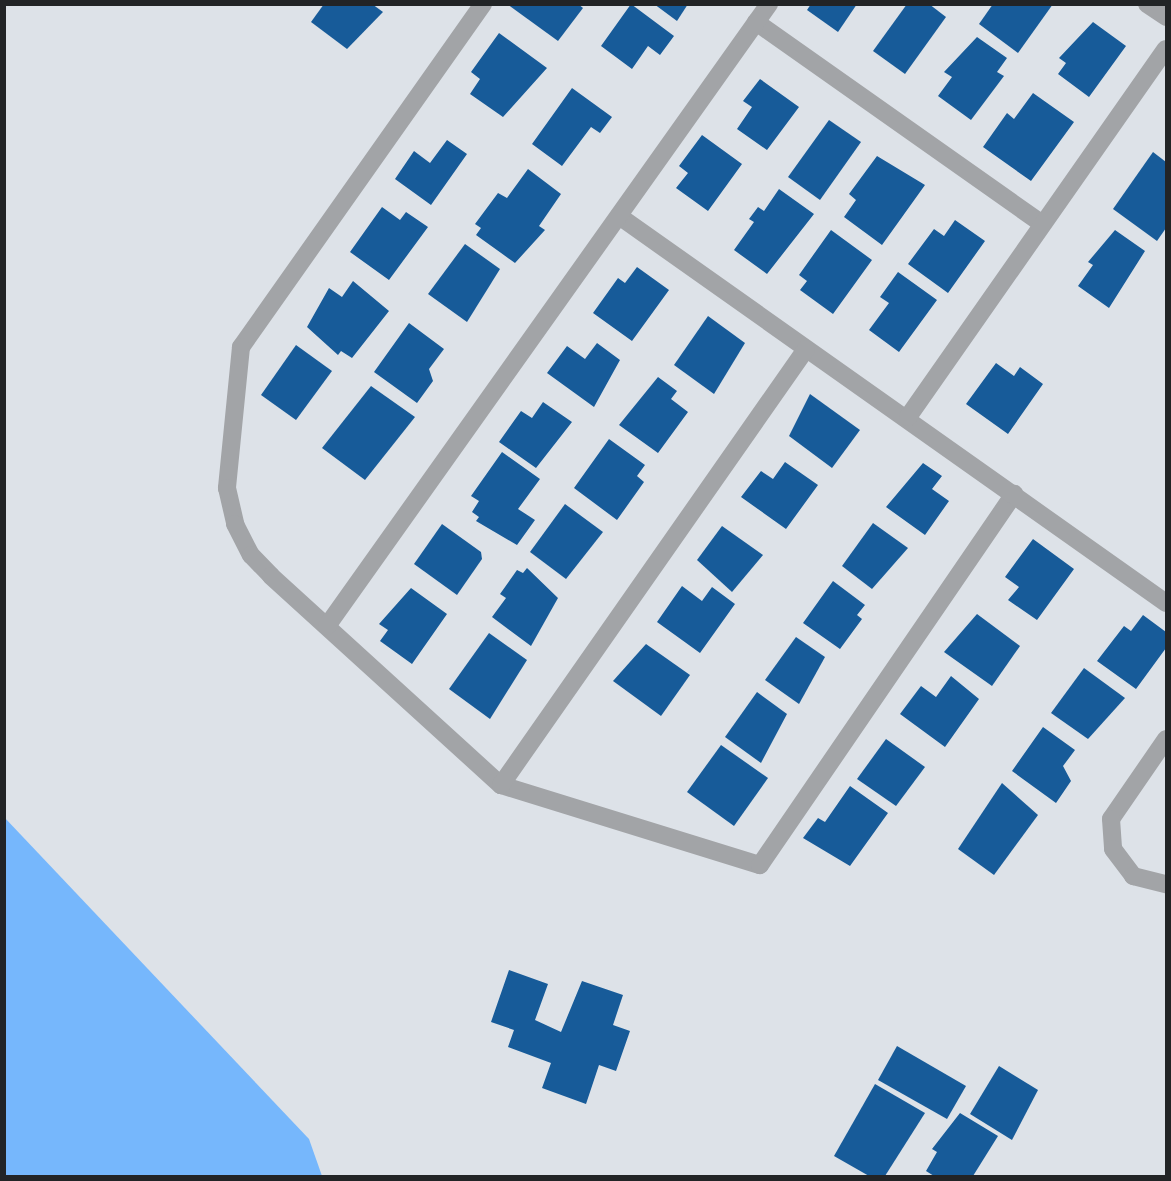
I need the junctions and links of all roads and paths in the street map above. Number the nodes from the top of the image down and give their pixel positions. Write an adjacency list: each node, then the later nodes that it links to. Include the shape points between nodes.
1 (483, 4): 13 (street, via 241,347 228,445 227,488 235,524 251,555)
2 (769, 4): 5 (street)
3 (1147, 4): 4 (street)
4 (1167, 17)
5 (756, 22): 7 (street); 8 (street)
6 (1167, 49): 8 (street)
7 (619, 216): 9 (street); 13 (street)
8 (1041, 223): 10 (street)
9 (806, 349): 10 (street); 15 (street)
10 (908, 417): 11 (street)
11 (1014, 494): 12 (street); 15 (street, via 760,865)
12 (1167, 603)
13 (327, 626): 15 (street)
14 (1167, 739): 16 (street, via 1111,819 1113,849 1133,876)
15 (501, 785)
16 (1167, 884)

